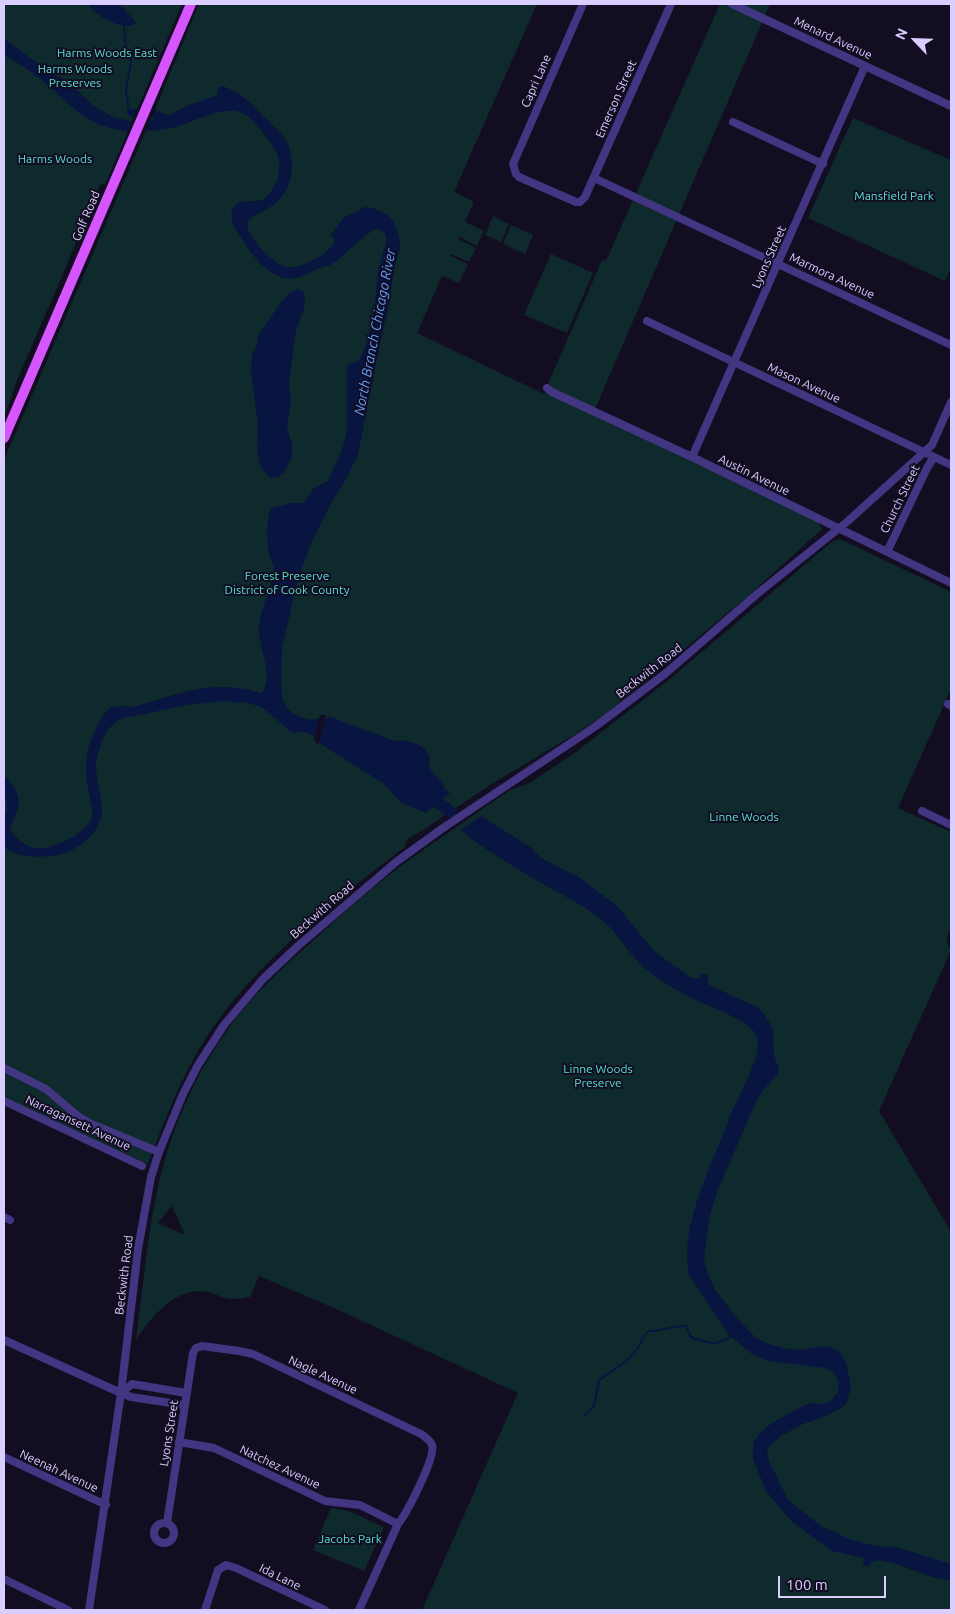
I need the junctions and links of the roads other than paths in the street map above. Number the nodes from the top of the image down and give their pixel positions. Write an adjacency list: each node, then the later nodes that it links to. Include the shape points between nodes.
1 (191, 4): 17 (main road, Golf Road)
2 (583, 4): 10 (street, Capri Lane, via 515,159 514,169 519,177)
3 (670, 4): 9 (street, Emerson Street)
4 (732, 4): 5 (street, Menard Avenue)
5 (865, 66): 6 (street, Menard Avenue); 8 (street, Lyons Street)
6 (951, 106)
7 (733, 122): 8 (street)
8 (823, 164): 11 (street, Lyons Street)
9 (594, 178): 10 (street, Emerson Street); 11 (street, Marmora Avenue)
10 (580, 202)
11 (778, 264): 13 (street, Marmora Avenue); 14 (street, Lyons Street)
12 (647, 321): 14 (street, Mason Avenue)
13 (951, 345)
14 (735, 363): 18 (street, Mason Avenue); 19 (street, Lyons Street)
15 (547, 388): 19 (street, Austin Avenue)
16 (951, 402): 18 (street, Church Street, via 932,445)
17 (4, 438)
18 (924, 452): 20 (street, Mason Avenue); 22 (street, Beckwith Road)
19 (692, 457): 22 (street, Austin Avenue)
20 (934, 457): 21 (street, Mason Avenue); 23 (street, Church Street)
21 (951, 465)
22 (838, 528): 23 (street, Austin Avenue); 29 (street, Beckwith Road, via 666,674 596,726 396,862 298,946 224,1025 198,1065)
23 (887, 552): 24 (street, Austin Avenue)
24 (951, 583)
25 (922, 812): 26 (street)
26 (951, 825)
27 (4, 1068): 29 (street, via 46,1089 89,1123)
28 (4, 1101): 30 (street, Narragansett Avenue)
29 (158, 1152): 33 (street, Beckwith Road, via 144,1209)
30 (142, 1166)
31 (4, 1340): 33 (street)
32 (196, 1348): 34 (street, Lyons Street, via 192,1353); 40 (street, Nagle Avenue, via 253,1354 428,1438 432,1445 431,1458 407,1512)
33 (121, 1393): 34 (street, via 132,1384); 35 (street); 38 (street, Beckwith Road)
34 (186, 1393): 35 (street, Lyons Street)
35 (184, 1405): 36 (street, Lyons Street)
36 (179, 1442): 39 (street, Lyons Street); 40 (street, Natchez Avenue, via 214,1448 325,1500 360,1505)
37 (4, 1457): 38 (street, Neenah Avenue)
38 (106, 1505): 43 (street, Beckwith Road)
39 (167, 1523)
40 (398, 1524): 46 (street)
41 (4, 1579): 42 (street)
42 (68, 1610)
43 (89, 1610)
44 (205, 1610): 45 (street, Ida Lane, via 218,1570 226,1565)
45 (324, 1610)
46 (359, 1610)

